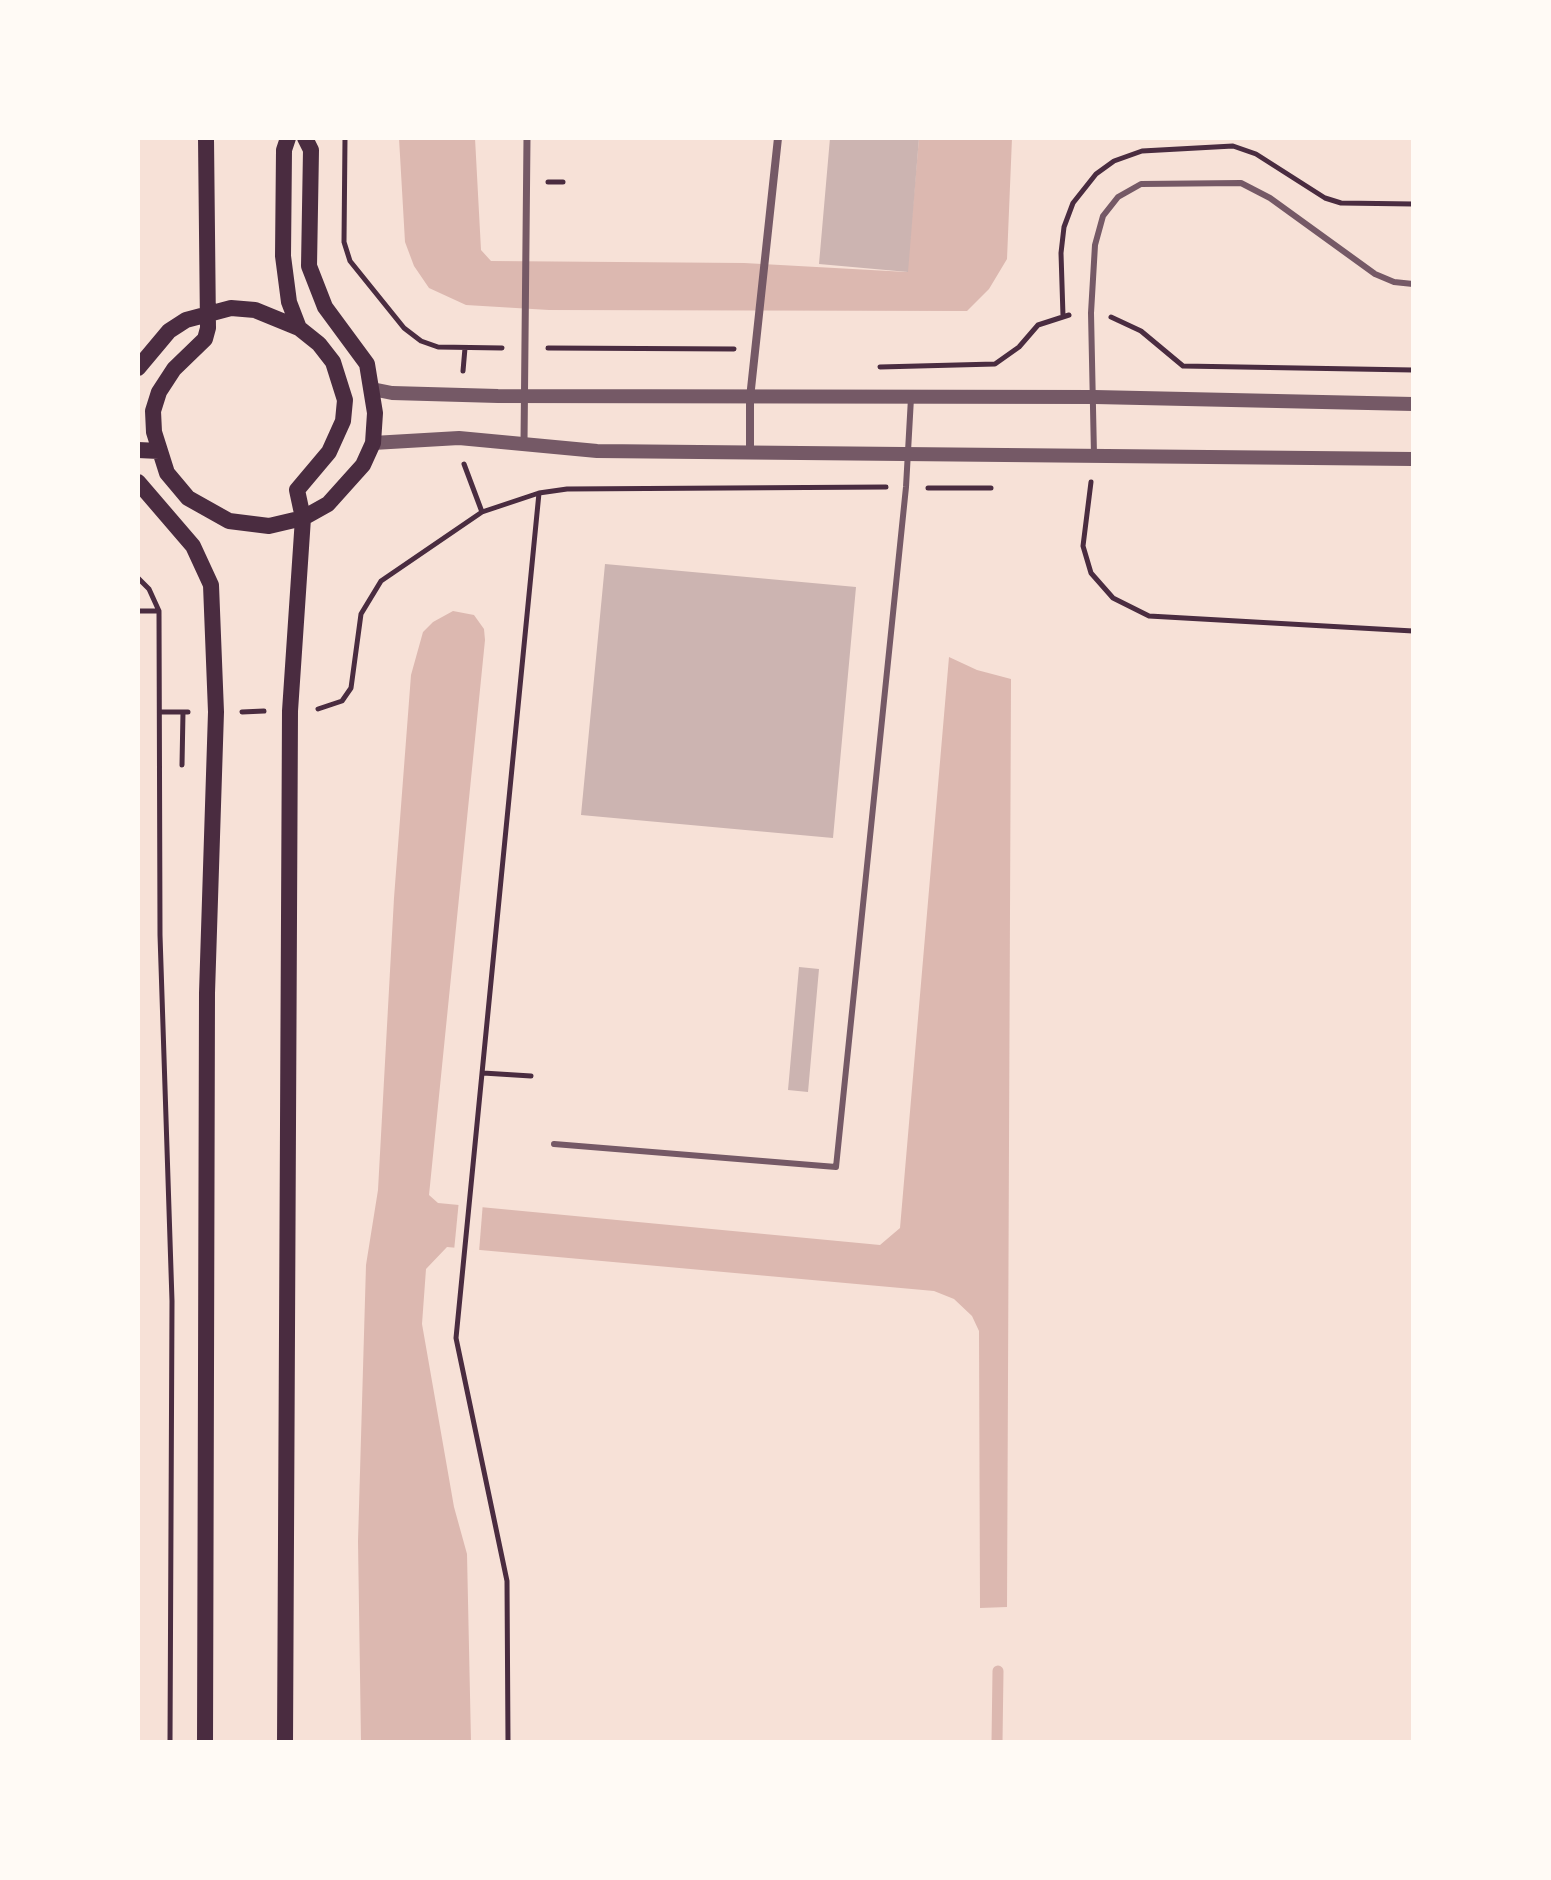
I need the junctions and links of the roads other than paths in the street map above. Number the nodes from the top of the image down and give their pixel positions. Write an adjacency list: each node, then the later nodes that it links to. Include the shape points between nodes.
1 (206, 138): 7 (main road)
2 (288, 138): 8 (main road, via 283,256 289,302)
3 (305, 138): 11 (main road, via 311,150 309,266 333,322 367,364)
4 (527, 138): 12 (street)
5 (778, 138): 14 (street)
6 (1413, 284): 13 (lane, via 1375,274 1241,183 1141,184 1118,197 1103,216 1095,245)
7 (207, 312): 8 (main road, via 255,310); 9 (main road, via 169,331); 20 (main road, via 205,339 159,392 153,411)
8 (299, 328): 10 (main road, via 319,344)
9 (138, 368)
10 (341, 380): 11 (main road); 26 (main road, via 344,411 336,439 297,490)
11 (372, 389): 12 (street); 18 (main road)
12 (524, 396): 14 (street); 17 (street)
13 (1095, 397): 15 (street); 16 (street); 23 (lane)
14 (750, 398): 15 (street); 21 (street)
15 (911, 398): 22 (lane)
16 (1413, 404)
17 (524, 442): 18 (street, via 459,438); 21 (street, via 597,451)
18 (373, 443): 26 (main road, via 347,485)
19 (138, 450): 20 (main road)
20 (159, 451): 26 (main road, via 167,473 188,498 229,521 269,526)
21 (750, 454): 22 (street)
22 (908, 456): 23 (street); 27 (lane, via 836,1167)
23 (1094, 458): 24 (street)
24 (1413, 459)
25 (138, 482): 28 (main road, via 193,546 211,585 216,712 207,993)
26 (303, 518): 29 (main road, via 290,711)
27 (554, 1144)
28 (205, 1742)
29 (285, 1742)

